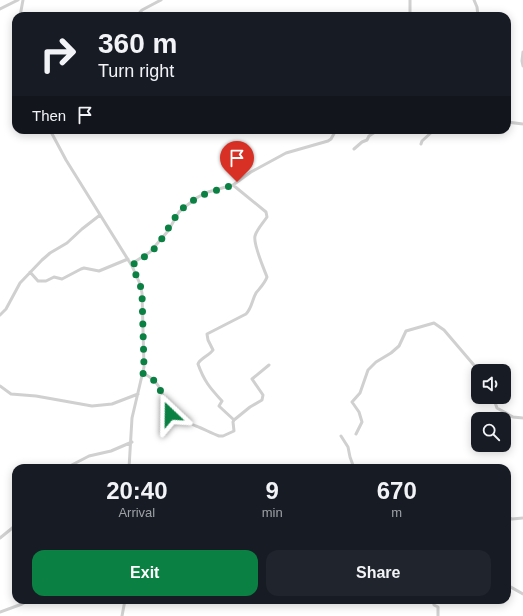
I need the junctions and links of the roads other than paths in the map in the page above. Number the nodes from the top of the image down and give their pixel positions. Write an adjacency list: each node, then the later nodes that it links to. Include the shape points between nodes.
1 (18, 0): 6 (street)
2 (23, 0): 7 (street)
3 (161, 0): 8 (street)
4 (410, 0): 9 (street)
5 (474, 0): 10 (street)
6 (0, 9)
7 (21, 12)
8 (140, 12)
9 (409, 12)
10 (478, 12)
11 (523, 52): 12 (street)
12 (523, 66)
13 (511, 122): 14 (street)
14 (523, 124)
15 (52, 134): 22 (street)
16 (334, 134): 21 (street, via 328,142 286,153)
17 (372, 134): 20 (street)
18 (430, 134): 19 (street)
19 (421, 144)
20 (354, 149)
21 (233, 185): 24 (street, via 208,192 186,206 150,252); 34 (street, via 267,215 254,240 267,277 246,314 208,334 212,350 198,364 208,386 222,400 219,406)
22 (100, 215): 23 (street); 25 (street, via 67,243 46,256)
23 (128, 260): 24 (street); 25 (street, via 99,271 80,269 62,279 54,277 46,281 38,281)
24 (132, 266): 29 (street, via 142,293)
25 (30, 272): 26 (street)
26 (0, 315)
27 (473, 364): 35 (street, via 444,330 434,324 406,331 399,346 368,370 360,393 352,402 362,422)
28 (269, 365): 34 (street, via 252,379 263,395 262,400)
29 (142, 373): 31 (street); 34 (street, via 158,384 170,414 176,418 221,436 234,431)
30 (0, 386): 31 (street, via 11,394 92,406 112,404)
31 (138, 394): 37 (street, via 132,418)
32 (496, 404): 33 (street, via 497,408 513,417)
33 (523, 418)
34 (234, 420)
35 (356, 434)
36 (341, 436): 40 (street, via 348,447)
37 (132, 442): 38 (street, via 112,451 89,456); 39 (street)
38 (74, 464)
39 (129, 464)
40 (353, 464)
41 (523, 518): 42 (street)
42 (511, 519)
43 (12, 528): 44 (street)
44 (0, 538)
45 (511, 587): 46 (street)
46 (523, 594)
47 (22, 604): 50 (street)
48 (124, 604): 51 (street)
49 (434, 604): 52 (street, via 438,607)
50 (0, 612)
51 (122, 616)
52 (438, 616)

